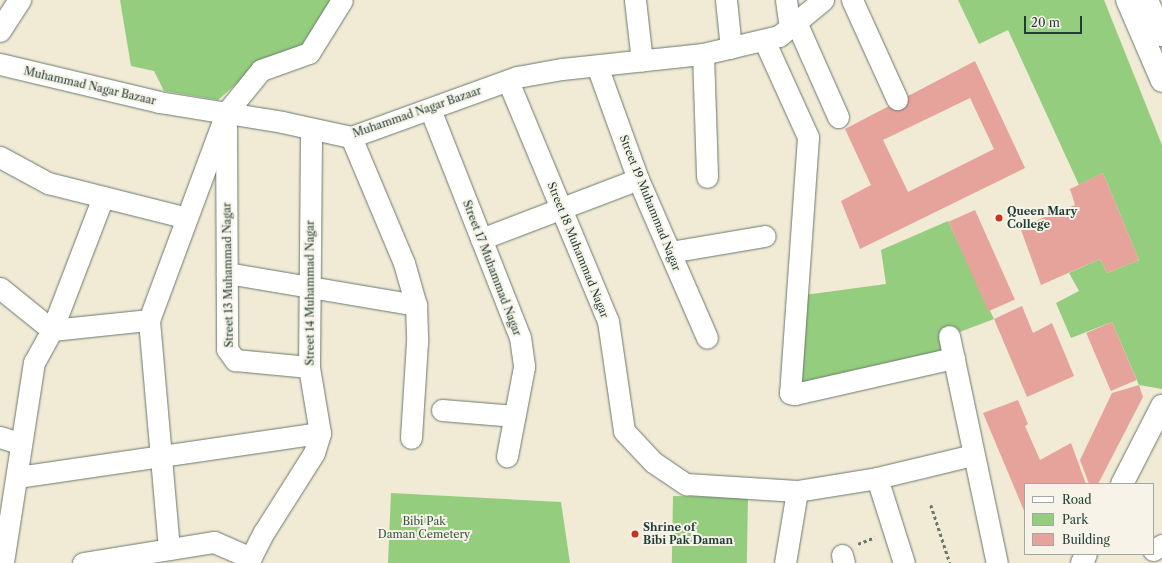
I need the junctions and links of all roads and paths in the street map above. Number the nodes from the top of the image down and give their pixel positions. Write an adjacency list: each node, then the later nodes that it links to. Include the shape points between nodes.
1 (20, 0): 11 (main road)
2 (342, 0): 23 (street, via 309,53 261,70)
3 (635, 0): 16 (street)
4 (726, 0): 14 (street)
5 (786, 0): 10 (street)
6 (823, 0): 10 (street, Muhammad Nagar Bazaar)
7 (852, 0): 21 (street)
8 (1127, 0): 20 (main road)
9 (1147, 0): 12 (main road)
10 (793, 25): 13 (street, Muhammad Nagar Bazaar, via 779,36); 24 (street)
11 (0, 31)
12 (1162, 35)
13 (764, 40): 14 (street, Muhammad Nagar Bazaar); 44 (street, via 808,137 790,393 795,394)
14 (731, 48): 15 (street, Muhammad Nagar Bazaar)
15 (703, 54): 16 (street, Muhammad Nagar Bazaar); 28 (street)
16 (642, 61): 18 (street, Muhammad Nagar Bazaar)
17 (0, 64): 23 (street, Muhammad Nagar Bazaar, via 159,102)
18 (597, 66): 19 (street, Muhammad Nagar Bazaar, via 562,69); 29 (street, Street 19 Muhammad Nagar)
19 (508, 80): 22 (street, Muhammad Nagar Bazaar); 31 (street, Street 18 Muhammad Nagar)
20 (1162, 81)
21 (897, 99)
22 (430, 109): 26 (street, Muhammad Nagar Bazaar); 34 (street, Street 17 Muhammad Nagar)
23 (226, 113): 25 (street, Muhammad Nagar Bazaar); 32 (street); 36 (street, Street 13 Muhammad Nagar)
24 (838, 117)
25 (311, 129): 26 (street, Muhammad Nagar Bazaar); 38 (street, Street 14 Muhammad Nagar)
26 (351, 137): 39 (street, via 404,263)
27 (0, 157): 30 (street, via 48,183)
28 (707, 177)
29 (638, 179): 31 (street); 35 (street, Street 19 Muhammad Nagar)
30 (103, 197): 32 (street); 41 (street)
31 (562, 208): 34 (street); 59 (street, Street 18 Muhammad Nagar, via 608,321 622,427 652,462 682,483)
32 (187, 218): 40 (street)
33 (765, 236): 35 (street)
34 (481, 239): 48 (street, Street 17 Muhammad Nagar, via 520,337 524,367)
35 (670, 252): 43 (street, Street 19 Muhammad Nagar)
36 (227, 272): 38 (street); 45 (street, Street 13 Muhammad Nagar, via 227,349 230,356 235,360)
37 (0, 288): 41 (street)
38 (309, 288): 39 (street); 45 (street, Street 14 Muhammad Nagar)
39 (416, 304): 51 (street, via 418,342)
40 (149, 320): 41 (street); 55 (street)
41 (52, 330): 52 (street, via 34,362)
42 (949, 336): 44 (street)
43 (707, 338)
44 (954, 358): 53 (street)
45 (308, 367): 49 (street, Street 14 Muhammad Nagar)
46 (1162, 406): 58 (main road)
47 (442, 410): 48 (street)
48 (515, 416): 54 (street, Street 17 Muhammad Nagar)
49 (320, 433): 55 (street); 64 (street, Street 14 Muhammad Nagar, via 314,453)
50 (0, 437): 52 (street)
51 (411, 438)
52 (21, 444): 56 (street)
53 (973, 455): 57 (street); 70 (street)
54 (508, 456)
55 (161, 457): 56 (street); 62 (street)
56 (17, 477): 65 (street)
57 (877, 478): 59 (street); 61 (street)
58 (1123, 483)
59 (797, 491): 67 (street)
60 (931, 505): 69 (path)
61 (894, 531): 63 (path, via 843,549); 68 (street)
62 (168, 549): 64 (street, via 214,542); 66 (street)
63 (843, 559)
64 (250, 561)
65 (4, 563)
66 (83, 563)
67 (785, 563)
68 (904, 563)
69 (950, 563)
70 (997, 563)

